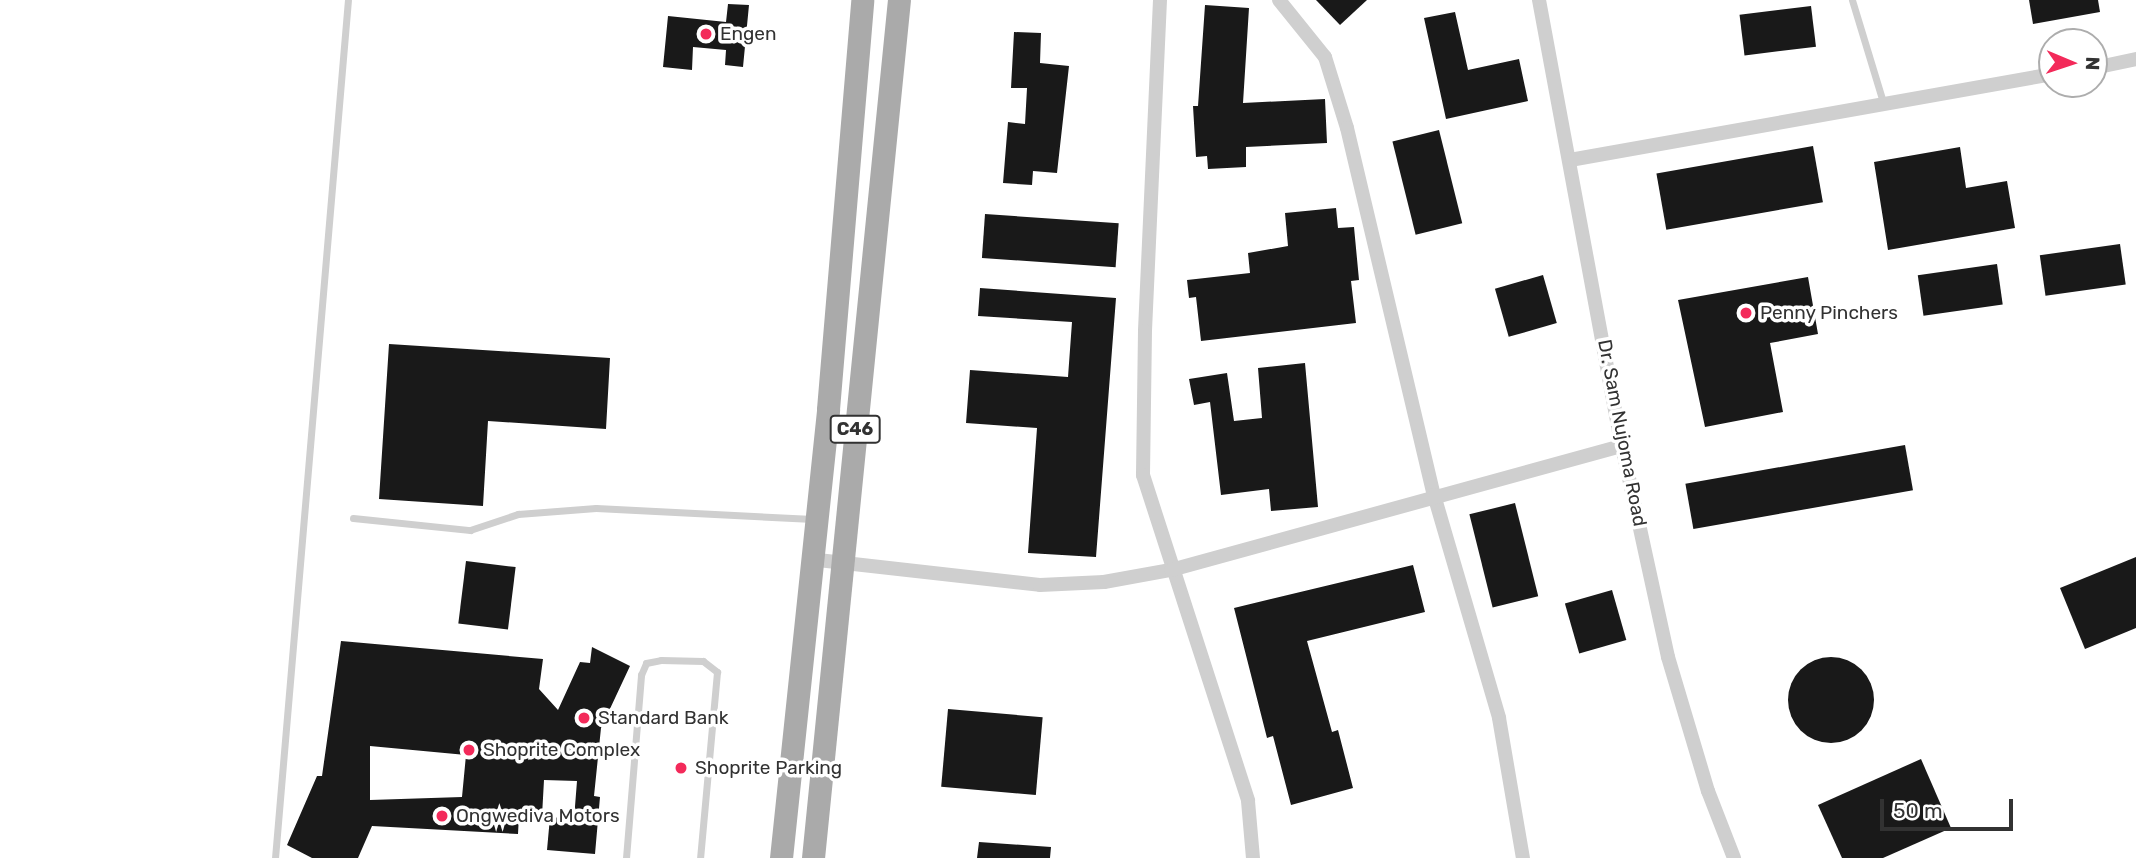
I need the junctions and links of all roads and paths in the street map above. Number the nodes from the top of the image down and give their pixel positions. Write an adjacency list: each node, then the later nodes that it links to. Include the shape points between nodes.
1 (348, 0): 20 (lane)
2 (862, 0): 16 (main road, C46, via 828,409)
3 (898, 0): 18 (main road, C46)
4 (1160, 0): 19 (street, via 1143,459 1146,491)
5 (1279, 0): 14 (street, via 1325,57)
6 (1539, 0): 12 (street, Dr. Sam Nujoma Road)
7 (1852, 0): 11 (lane)
8 (2136, 59): 9 (street)
9 (2108, 65)
10 (2038, 76): 11 (street)
11 (1883, 102): 12 (street)
12 (1570, 160): 13 (street, Dr. Sam Nujoma Road)
13 (1622, 446): 14 (street); 27 (street, Dr. Sam Nujoma Road, via 1668,657 1708,791)
14 (1434, 495): 19 (street); 26 (street, via 1499,718)
15 (353, 518): 16 (lane, via 470,530 518,514 596,508)
16 (814, 519): 17 (main road, C46)
17 (809, 559): 18 (street); 23 (main road, C46)
18 (843, 562): 19 (street, via 1040,584 1104,582); 24 (main road, C46)
19 (1171, 570): 25 (street, via 1248,801)
20 (275, 858)
21 (626, 858): 22 (lane, via 641,675 646,663 662,660 703,661 717,671)
22 (700, 858)
23 (781, 858)
24 (813, 858)
25 (1253, 858)
26 (1523, 858)
27 (1734, 858)

